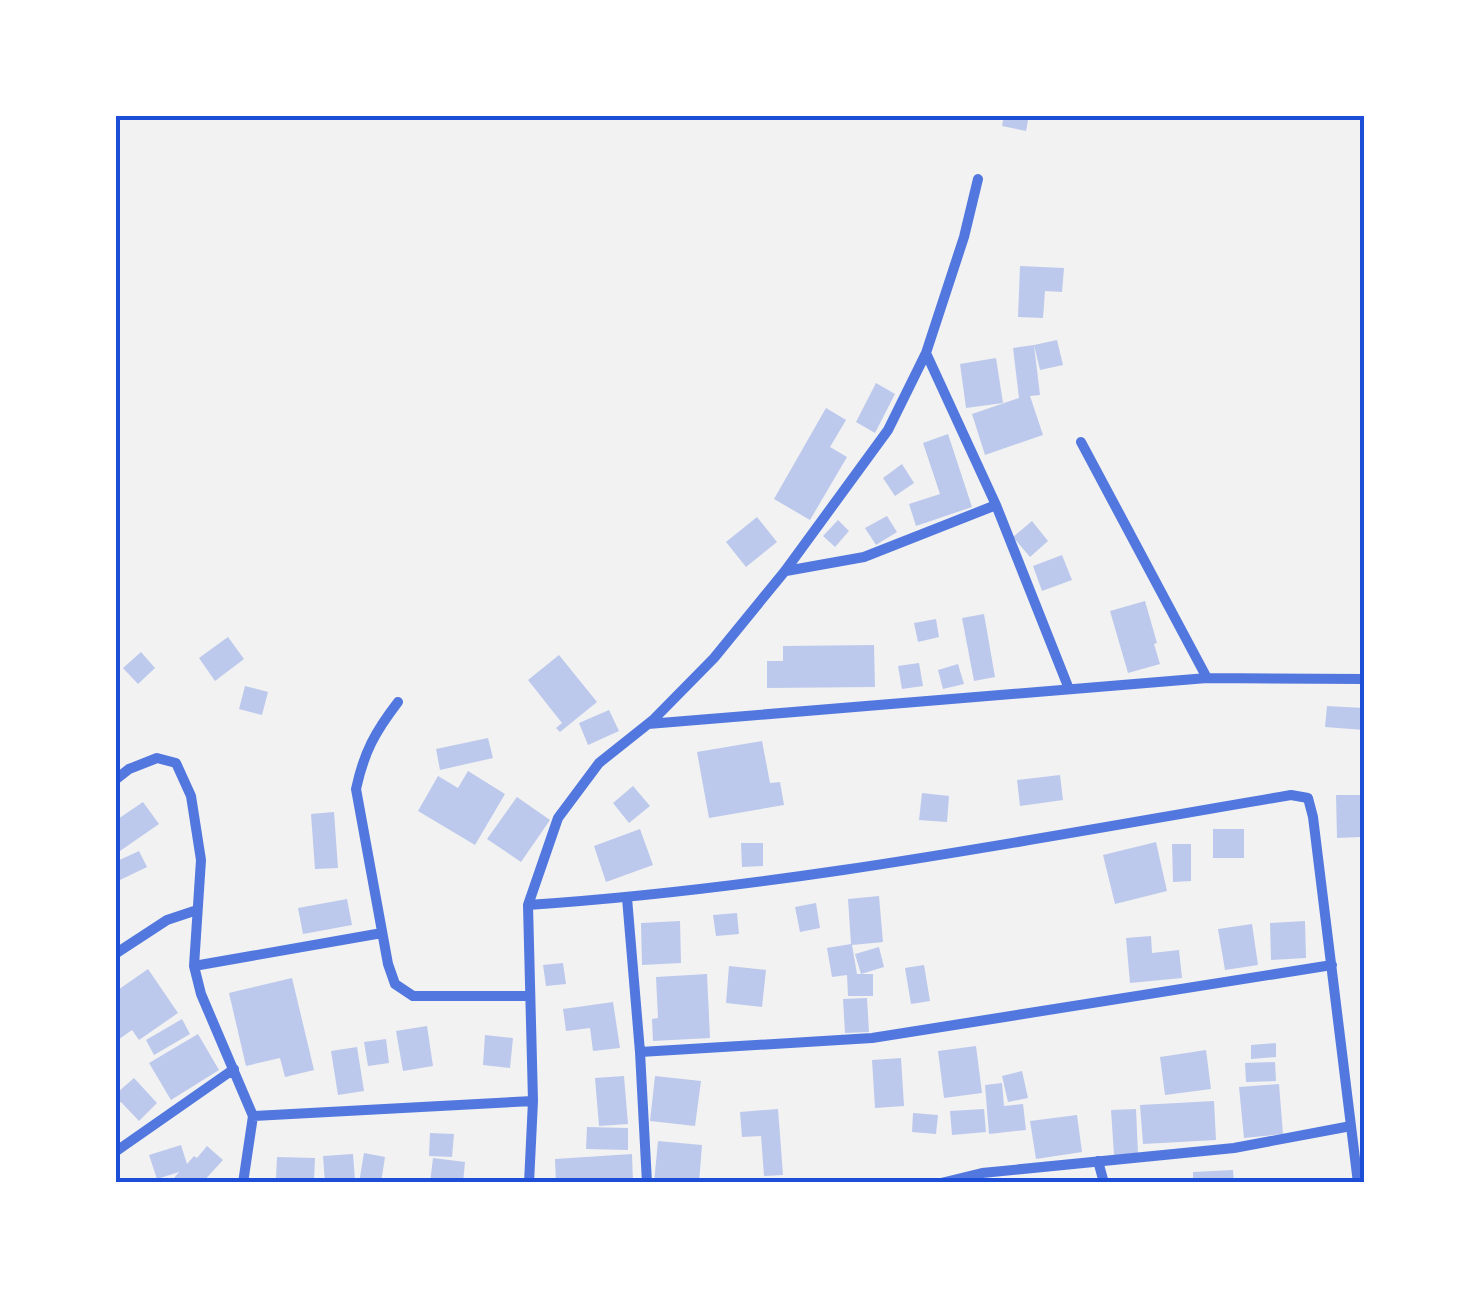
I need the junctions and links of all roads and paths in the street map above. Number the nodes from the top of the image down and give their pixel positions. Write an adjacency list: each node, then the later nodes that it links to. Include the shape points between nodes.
1 (978, 179): 2 (street)
2 (926, 354): 4 (street); 5 (street, via 888,430)
3 (1081, 442): 6 (street)
4 (996, 505): 5 (street, via 864,557); 8 (street)
5 (785, 572): 10 (street, via 714,658)
6 (1207, 678): 7 (street); 8 (street)
7 (1364, 678)
8 (1069, 689): 10 (street)
9 (398, 702): 15 (street, via 374,734 356,789)
10 (647, 724): 13 (street, via 599,763 558,818)
11 (115, 780): 14 (street, via 157,758 176,763 196,824)
12 (627, 898): 13 (street); 17 (street, via 792,879 1291,795 1308,798 1314,817); 20 (street)
13 (528, 905): 19 (street)
14 (198, 910): 16 (street, via 167,920); 18 (street)
15 (382, 934): 18 (street); 19 (street, via 395,984 413,996)
16 (115, 954)
17 (1332, 965): 20 (street, via 872,1038); 24 (street)
18 (194, 966): 21 (street)
19 (529, 996): 22 (street)
20 (640, 1052): 29 (street)
21 (234, 1070): 23 (street); 25 (street)
22 (532, 1101): 23 (street); 28 (street)
23 (253, 1116): 27 (street)
24 (1352, 1126): 26 (street, via 1234,1148); 32 (street)
25 (115, 1152)
26 (1098, 1161): 30 (street); 31 (street)
27 (243, 1183)
28 (528, 1183)
29 (647, 1183)
30 (941, 1183)
31 (1104, 1183)
32 (1358, 1183)

